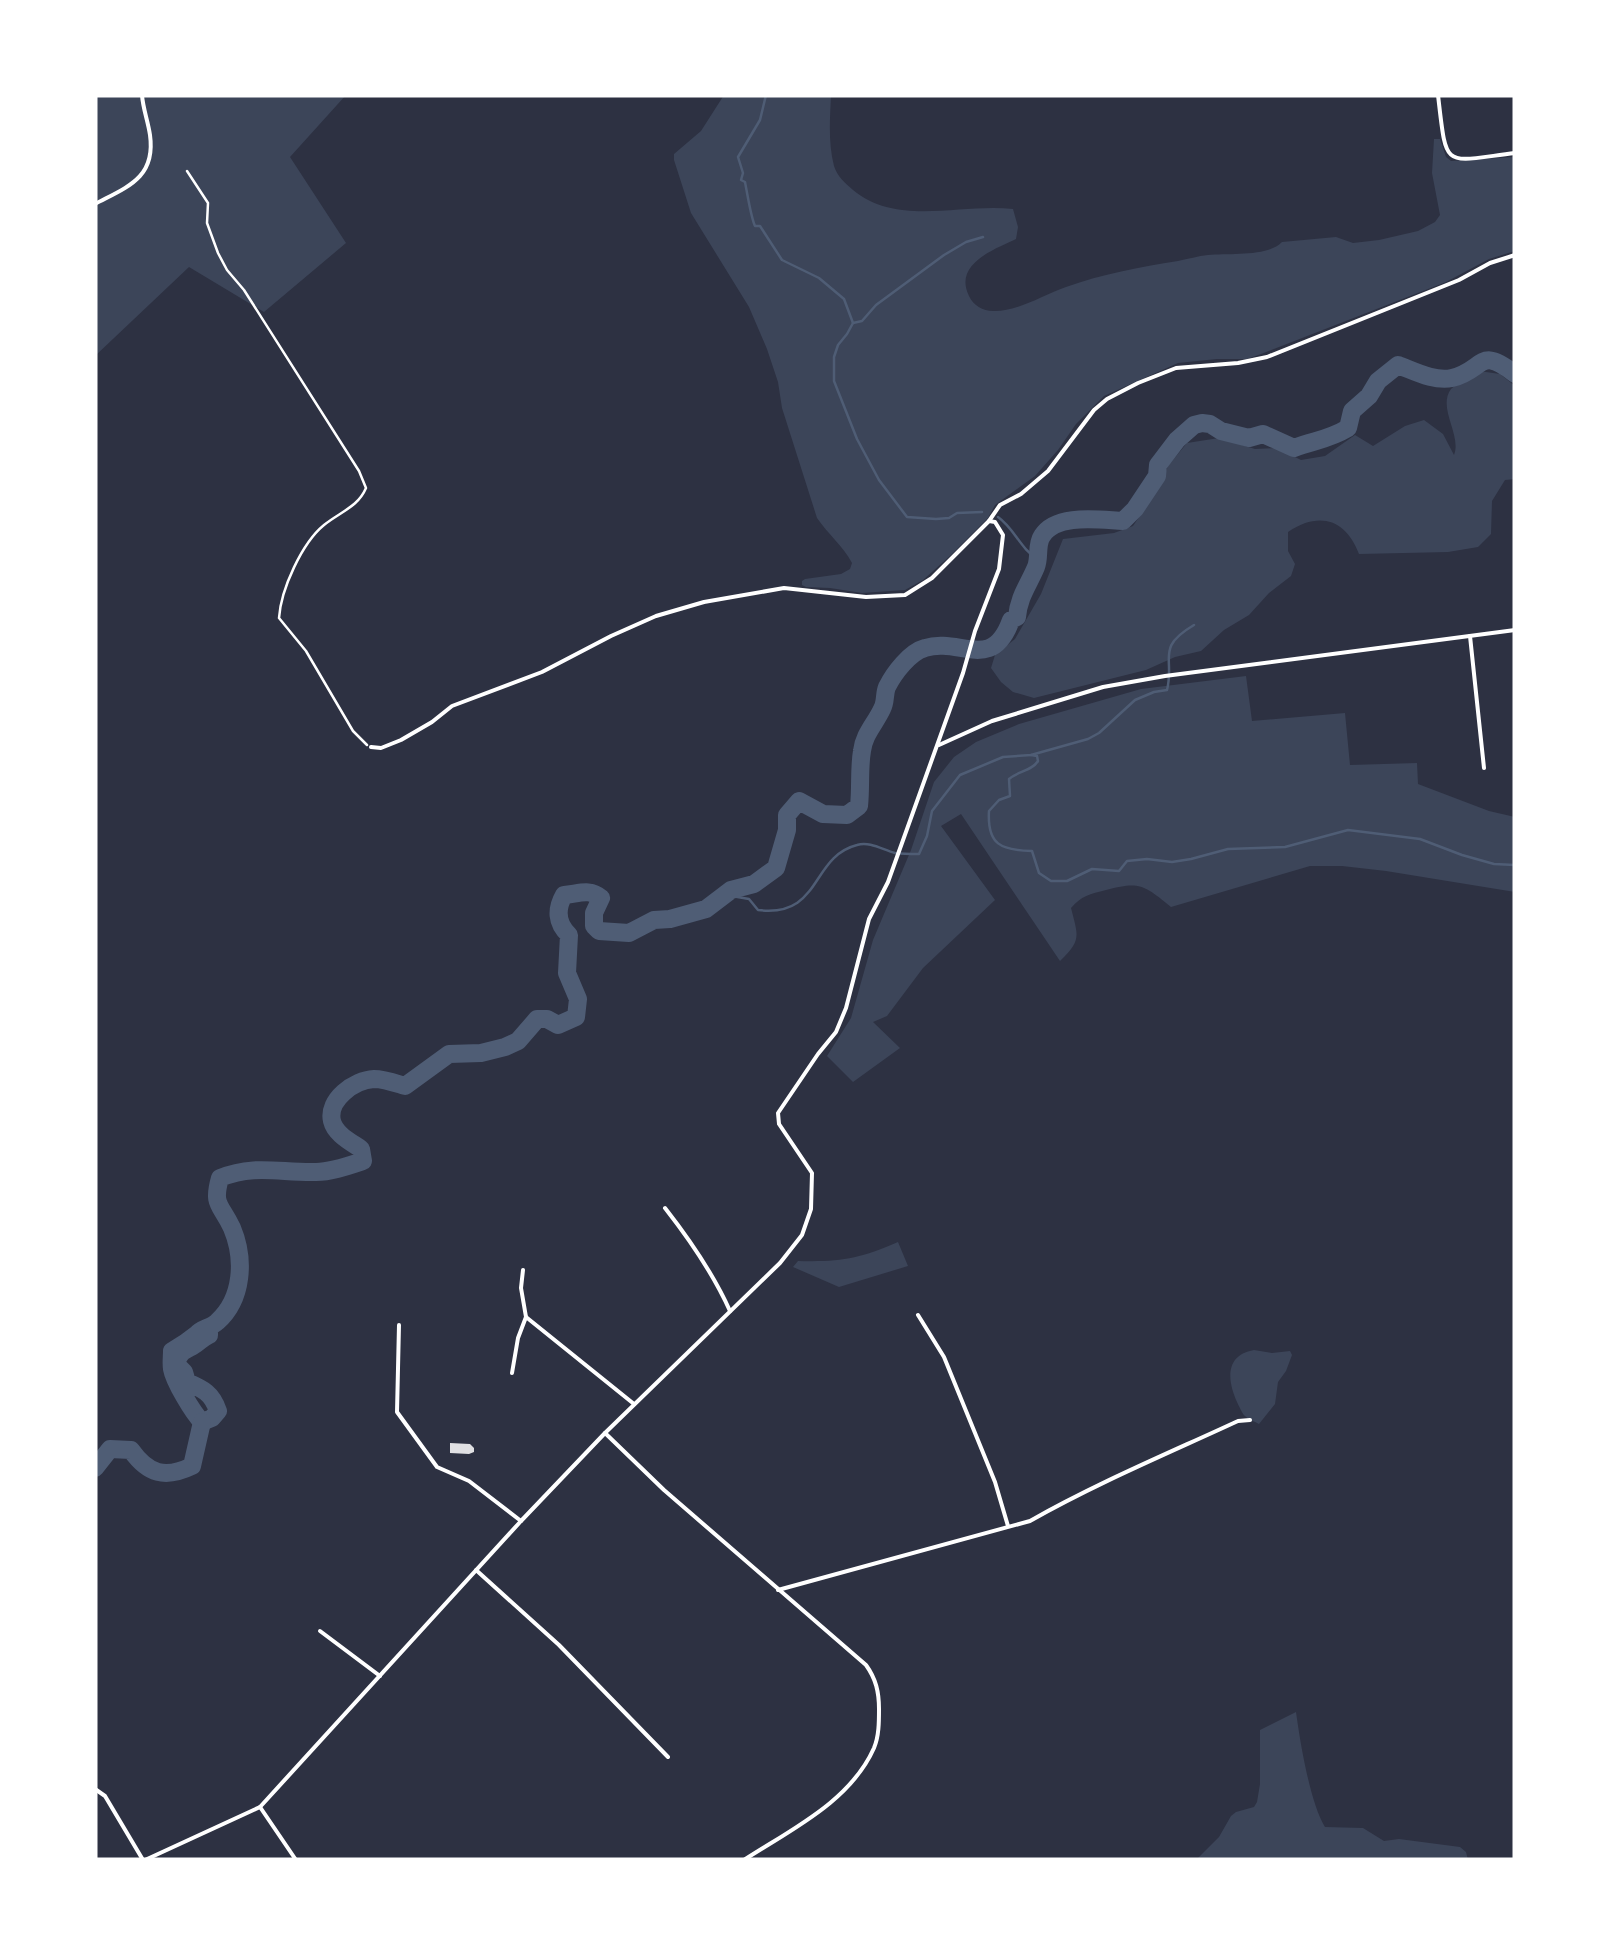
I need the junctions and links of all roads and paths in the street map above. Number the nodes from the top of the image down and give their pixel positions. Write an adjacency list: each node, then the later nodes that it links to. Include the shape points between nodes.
1 (142, 95): 5 (street, via 150,144 144,174)
2 (1438, 95): 3 (street, via 1452,157)
3 (1515, 153)
4 (187, 172): 10 (path, via 208,203 207,224 227,270 366,488 298,556 279,618 353,731)
5 (95, 204)
6 (1515, 255): 7 (street, via 1267,357 1176,368 1138,383 1094,410 1048,471 1000,505)
7 (989, 522): 10 (street, via 905,595 784,588 704,602 656,616 542,672 452,706 401,740); 11 (street, via 1003,535 998,569)
8 (1515, 630): 9 (street)
9 (1470, 636): 11 (street, via 1103,687 992,721); 12 (street)
10 (371, 746)
11 (938, 746): 15 (street, via 869,919 836,1032 778,1113 812,1173 802,1235)
12 (1484, 768)
13 (665, 1208): 15 (street)
14 (522, 1270): 17 (street)
15 (730, 1311): 20 (street)
16 (918, 1315): 24 (street, via 944,1356)
17 (526, 1316): 19 (street); 20 (street)
18 (400, 1325): 23 (street, via 398,1412 436,1467 469,1481)
19 (512, 1373)
20 (634, 1404): 22 (street)
21 (1250, 1420): 24 (street)
22 (605, 1433): 23 (street); 26 (street)
23 (521, 1521): 25 (street)
24 (1008, 1527): 26 (street)
25 (476, 1570): 28 (street); 29 (street, via 560,1644)
26 (778, 1590): 34 (street, via 866,1665 879,1695 879,1726 865,1764 836,1800)
27 (320, 1631): 28 (street)
28 (380, 1676): 31 (street)
29 (668, 1757)
30 (95, 1788): 32 (street)
31 (260, 1807): 32 (street); 33 (street)
32 (144, 1860)
33 (296, 1860)
34 (744, 1860)

